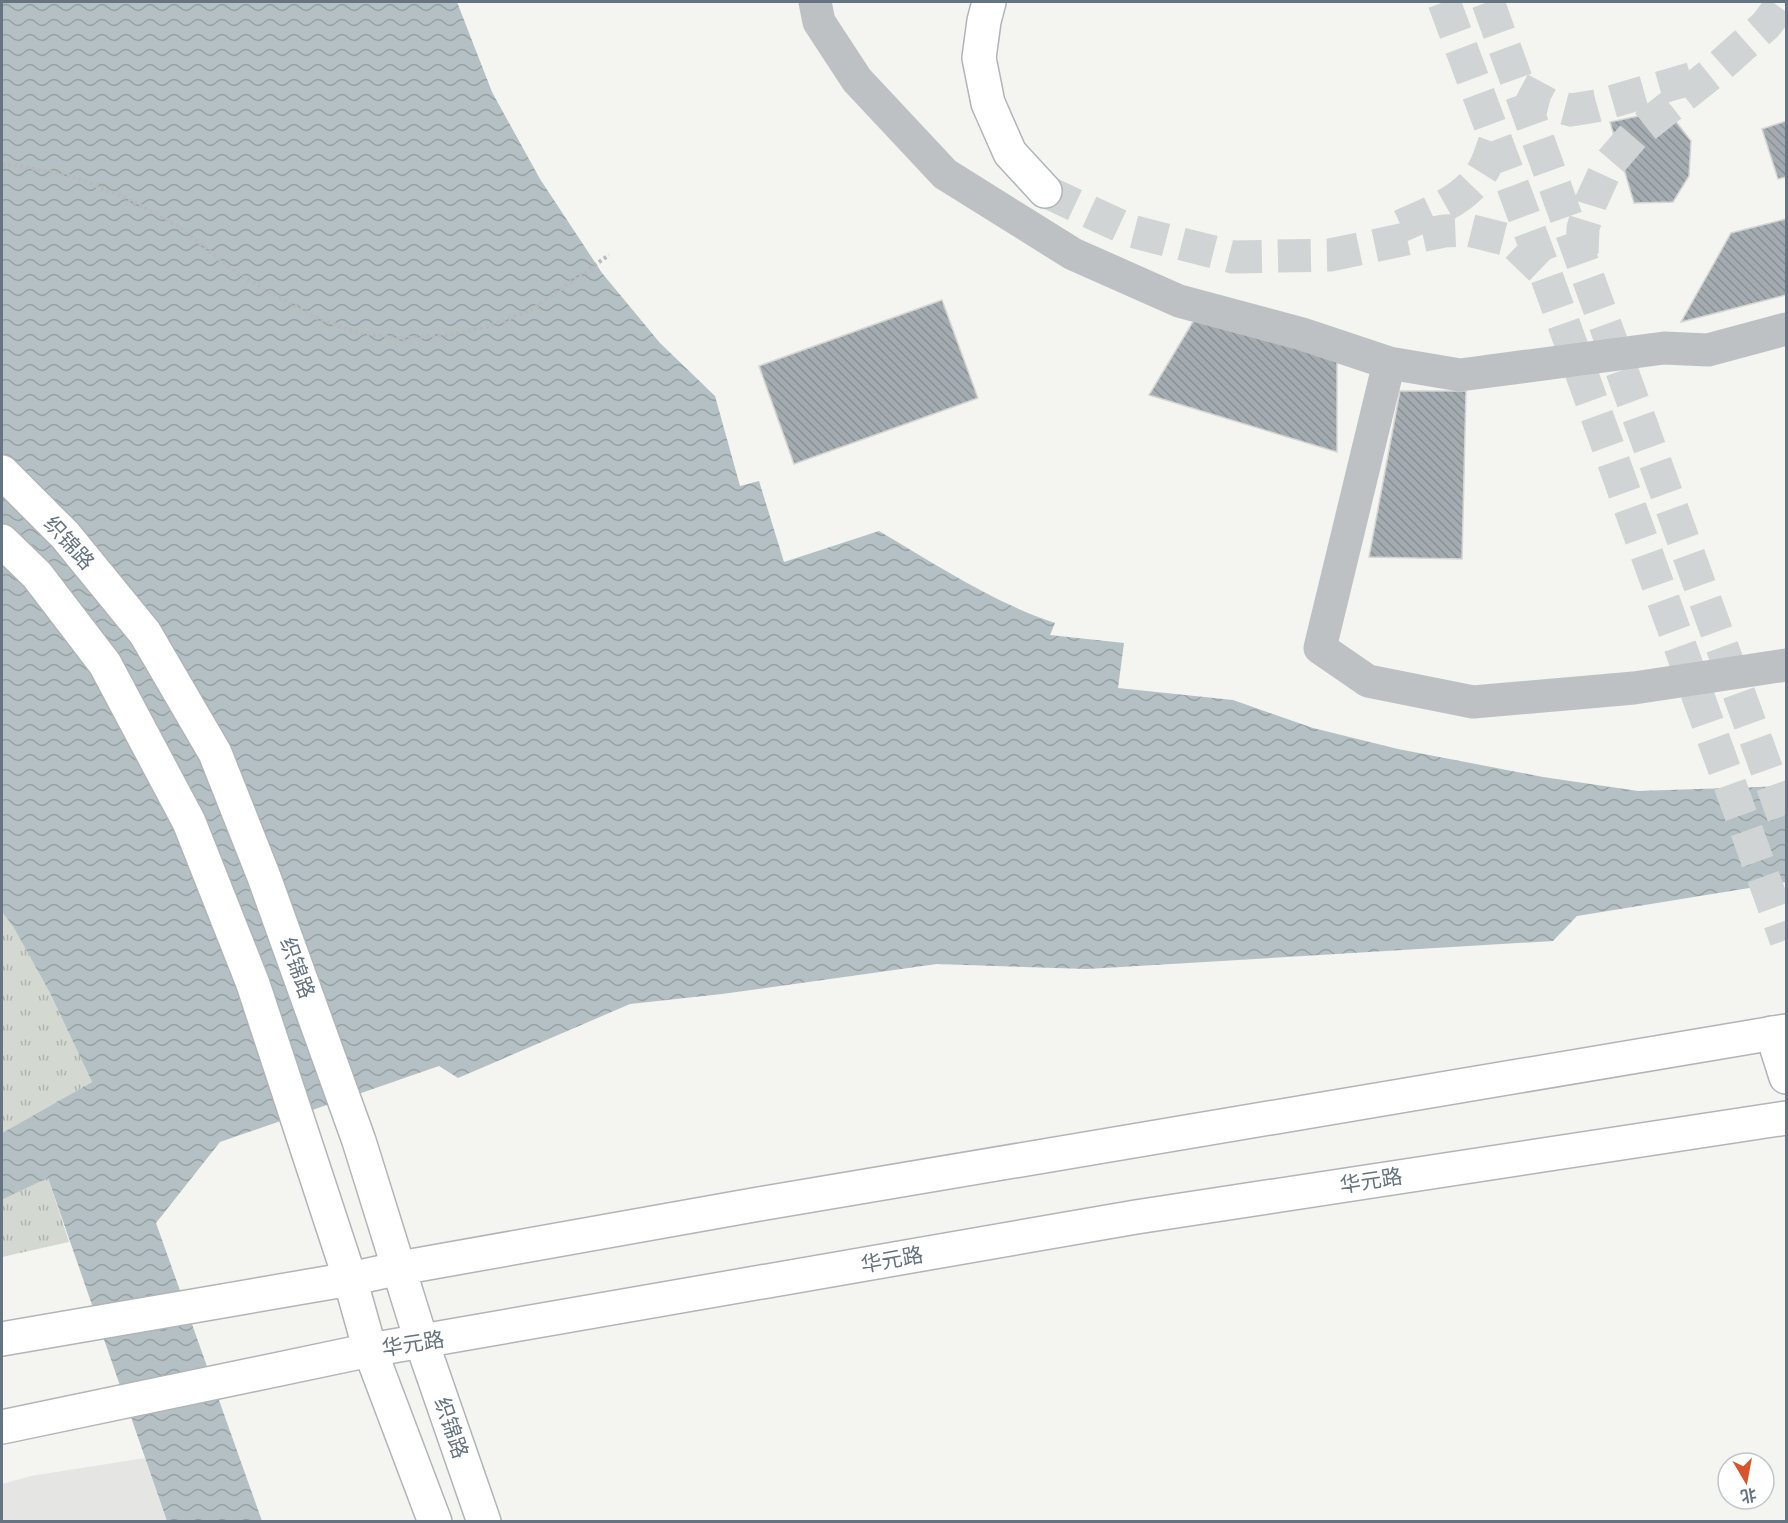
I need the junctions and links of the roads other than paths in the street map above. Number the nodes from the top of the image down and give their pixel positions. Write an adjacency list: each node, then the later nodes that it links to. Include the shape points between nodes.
1 (815, 2): 5 (street, via 819,22 857,80 945,174 1073,254 1179,301 1302,334)
2 (989, 2): 3 (main road, via 979,58 988,103 1010,153)
3 (1045, 191)
4 (1786, 329): 5 (street, via 1708,350 1664,348 1460,375)
5 (1389, 363): 8 (street, via 1320,648 1368,681 1473,702 1634,688)
6 (2, 472): 12 (main road, 织锦路, via 64,535 145,633 214,753 264,877)
7 (2, 541): 13 (main road, via 37,575 105,664 189,822 254,984)
8 (1786, 665)
9 (1779, 1032): 10 (main road); 12 (main road)
10 (1786, 1077)
11 (1786, 1118): 15 (main road, 华元路, via 1136,1217)
12 (400, 1268): 13 (main road); 15 (main road, 织锦路)
13 (350, 1280): 14 (main road); 16 (main road)
14 (2, 1339)
15 (422, 1343): 16 (main road, 华元路); 19 (main road, 织锦路)
16 (370, 1350): 17 (main road, 华元路); 18 (main road)
17 (2, 1427)
18 (435, 1521)
19 (484, 1521)

